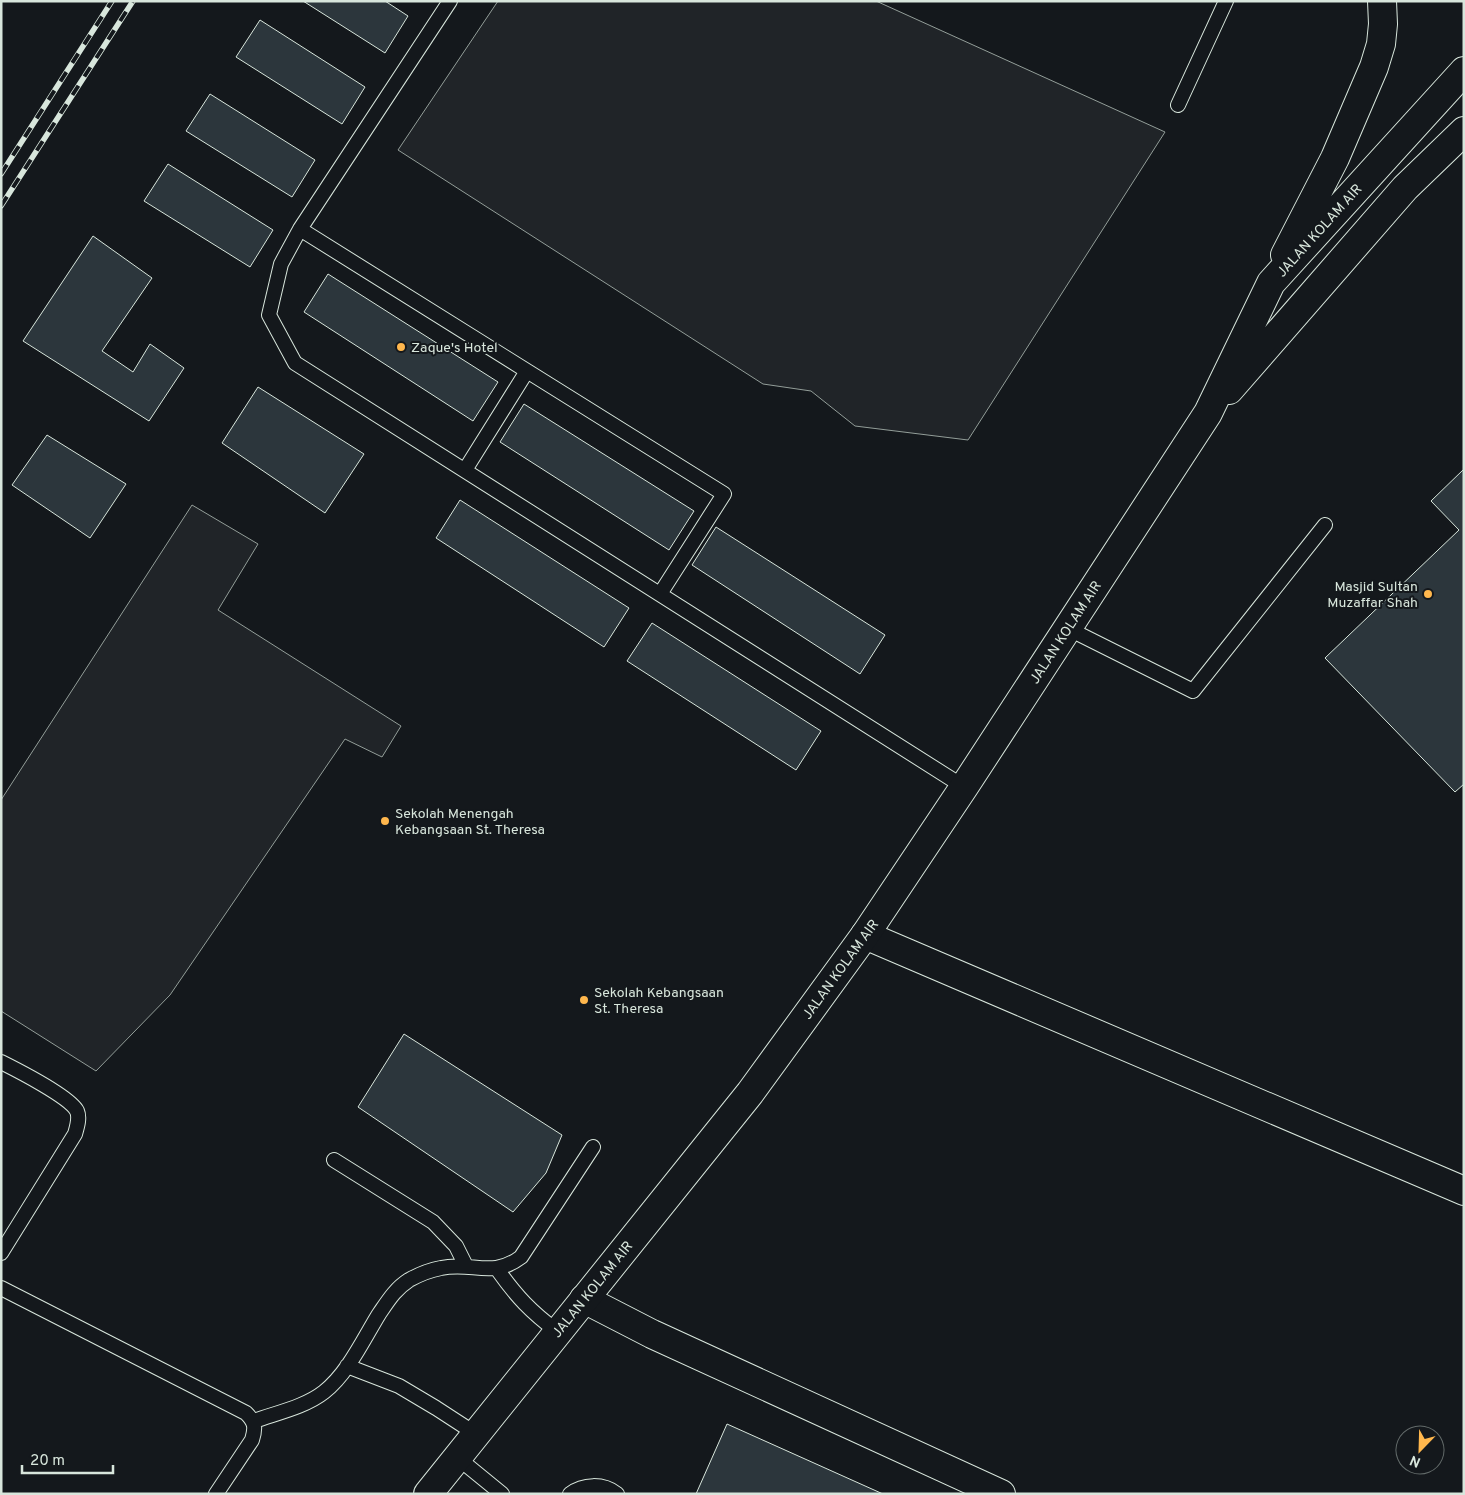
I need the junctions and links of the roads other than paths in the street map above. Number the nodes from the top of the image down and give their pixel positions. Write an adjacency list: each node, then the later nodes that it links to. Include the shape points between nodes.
1 (450, 1): 7 (lane)
2 (1226, 1): 5 (lane)
3 (1382, 1): 8 (main road, via 1381,44 1374,67 1335,158)
4 (1464, 71): 8 (main road, JALAN KOLAM AIR)
5 (1178, 104)
6 (1464, 131): 10 (main road, JALAN KOLAM AIR, via 1405,188)
7 (300, 229): 9 (lane); 11 (lane, via 281,264 269,315 295,363)
8 (1271, 283): 10 (main road, JALAN KOLAM AIR)
9 (527, 371): 11 (lane); 13 (lane, via 724,494)
10 (1208, 413): 14 (main road, JALAN KOLAM AIR)
11 (465, 470): 13 (lane)
12 (1326, 525): 14 (lane, via 1193,691)
13 (660, 594): 15 (lane)
14 (1067, 628): 15 (main road, JALAN KOLAM AIR)
15 (964, 788): 16 (main road, JALAN KOLAM AIR)
16 (865, 935): 20 (main road); 25 (main road, JALAN KOLAM AIR, via 750,1093)
17 (1, 1062): 21 (lane, via 68,1100 77,1111 78,1122 75,1134)
18 (593, 1147): 23 (lane, via 521,1256)
19 (334, 1160): 22 (lane, via 433,1222 456,1246)
20 (1464, 1191)
21 (1, 1253)
22 (466, 1266): 23 (lane); 27 (lane, via 441,1267 426,1272 394,1292)
23 (497, 1269): 26 (lane, via 533,1313)
24 (1, 1288): 28 (lane, via 246,1413)
25 (584, 1299): 26 (main road, JALAN KOLAM AIR); 36 (main road, via 652,1334)
26 (558, 1332): 29 (main road, JALAN KOLAM AIR)
27 (346, 1366): 28 (lane, via 323,1393); 29 (lane, via 399,1386)
28 (254, 1421): 31 (lane, via 252,1440)
29 (476, 1434): 30 (main road, JALAN KOLAM AIR)
30 (458, 1458): 32 (main road, JALAN KOLAM AIR); 33 (lane)
31 (216, 1494)
32 (428, 1494)
33 (502, 1494)
34 (570, 1494): 35 (lane, via 576,1489 595,1485)
35 (617, 1494)
36 (1000, 1494)

